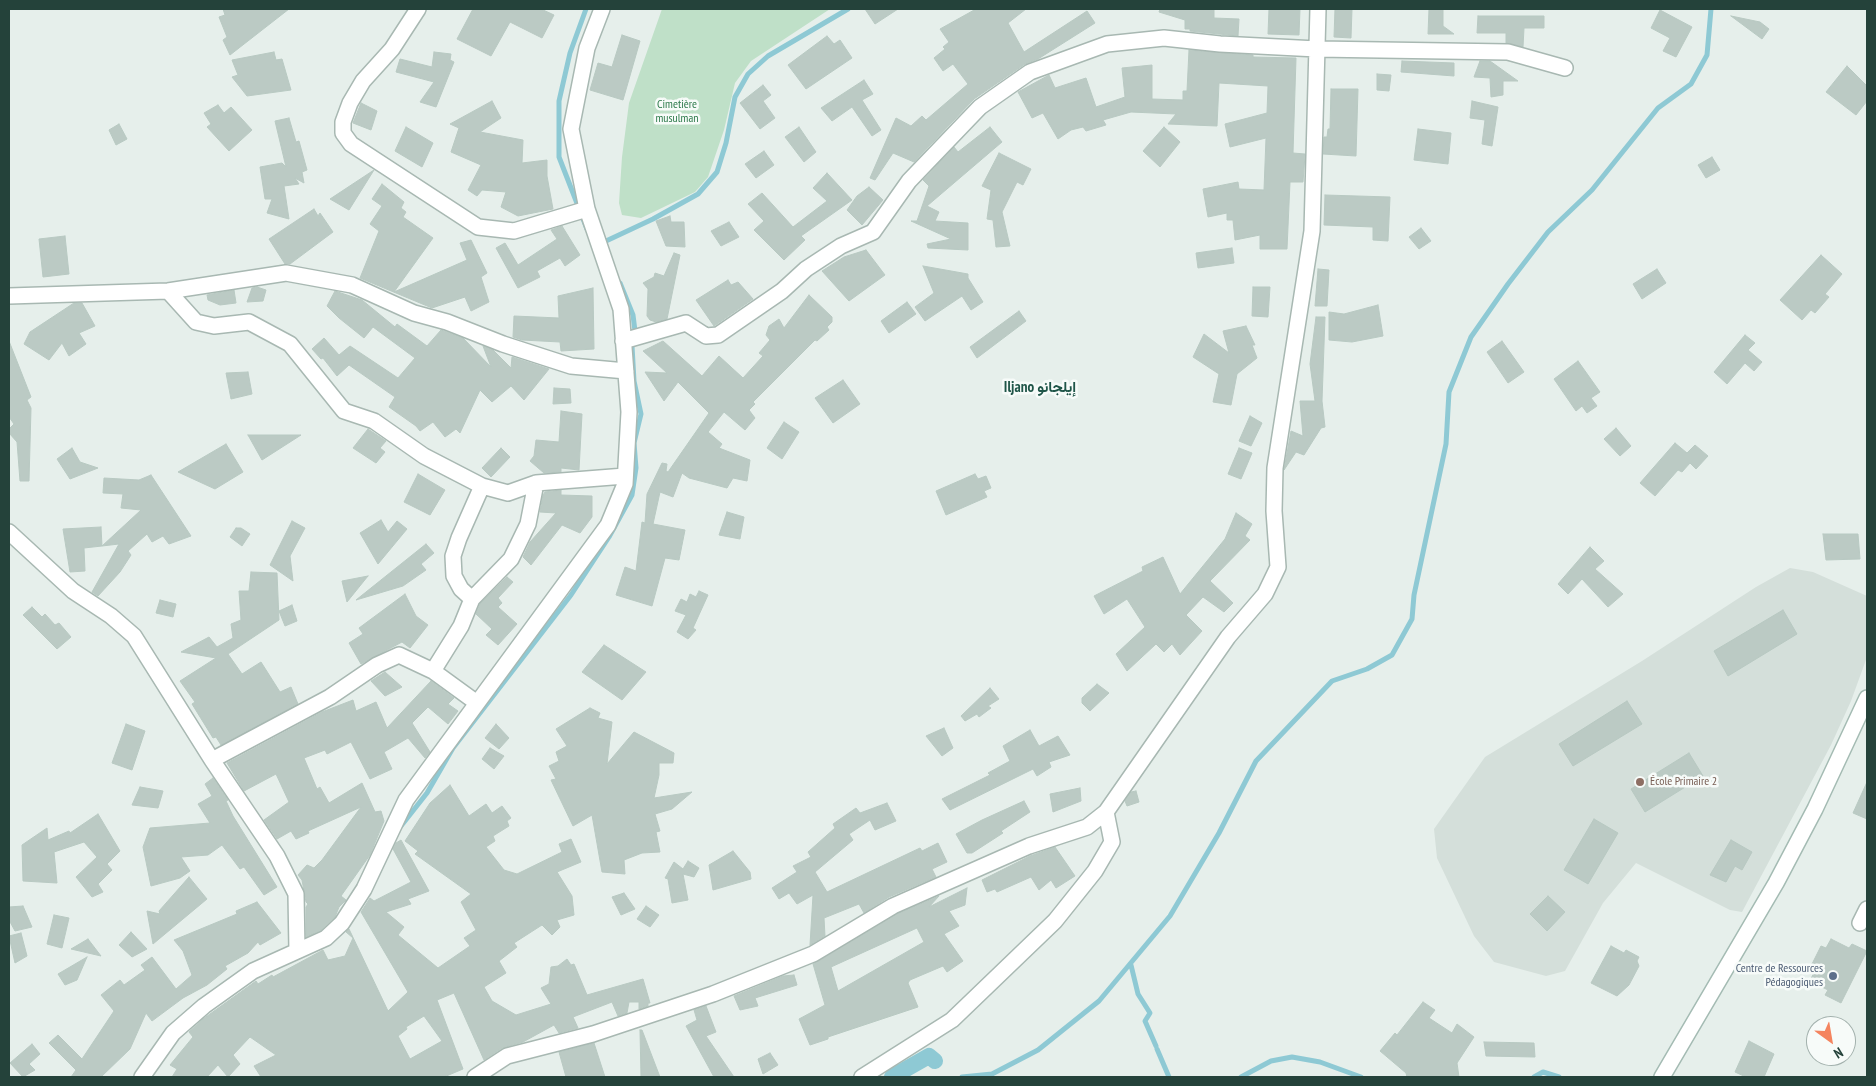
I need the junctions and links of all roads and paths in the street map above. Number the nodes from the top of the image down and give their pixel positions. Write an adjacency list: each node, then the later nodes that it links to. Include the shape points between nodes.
1 (418, 9): 6 (street, via 350,103 343,122 343,134 351,144 478,227 514,231)
2 (602, 9): 6 (street, via 586,48 570,129)
3 (1318, 9): 4 (street)
4 (1317, 49): 5 (street, via 1508,52); 9 (street, via 1164,38 1107,44 1058,60 1012,83 980,107 909,181 872,232 820,260 718,335 706,336 686,323); 20 (street, via 1312,231 1275,468 1278,567 1265,594 1228,636)
5 (1565, 68)
6 (587, 209): 9 (street, via 621,308)
7 (168, 291): 8 (street); 10 (street, via 286,273 352,285 414,313 571,366); 13 (street, via 196,322 214,326 250,322 290,344 344,411 374,421 424,456)
8 (9, 296)
9 (624, 341): 10 (street)
10 (626, 371): 11 (street, via 629,412)
11 (625, 476): 12 (street); 18 (street, via 625,484 608,525)
12 (536, 483): 13 (street, via 508,493); 15 (street, via 528,524 511,558)
13 (482, 486): 15 (street, via 453,556 454,576)
14 (9, 532): 19 (street, via 72,591 111,616 134,636)
15 (472, 599): 16 (street, via 461,626)
16 (432, 671): 18 (street); 19 (street, via 406,656 390,658 330,697)
17 (1867, 698): 27 (street, via 1780,875)
18 (477, 704): 23 (street, via 406,800 364,889 342,923 326,938)
19 (212, 760): 23 (street, via 277,856 296,894)
20 (1106, 812): 25 (street, via 1087,827 1029,846 893,906 813,954 713,994 593,1034 507,1056); 26 (street, via 1112,842 1095,871 1056,921 952,1020)
21 (1867, 909): 22 (street)
22 (1860, 923)
23 (297, 951): 24 (street, via 253,971 204,1006 173,1033)
24 (142, 1077)
25 (475, 1077)
26 (862, 1077)
27 (1662, 1077)

